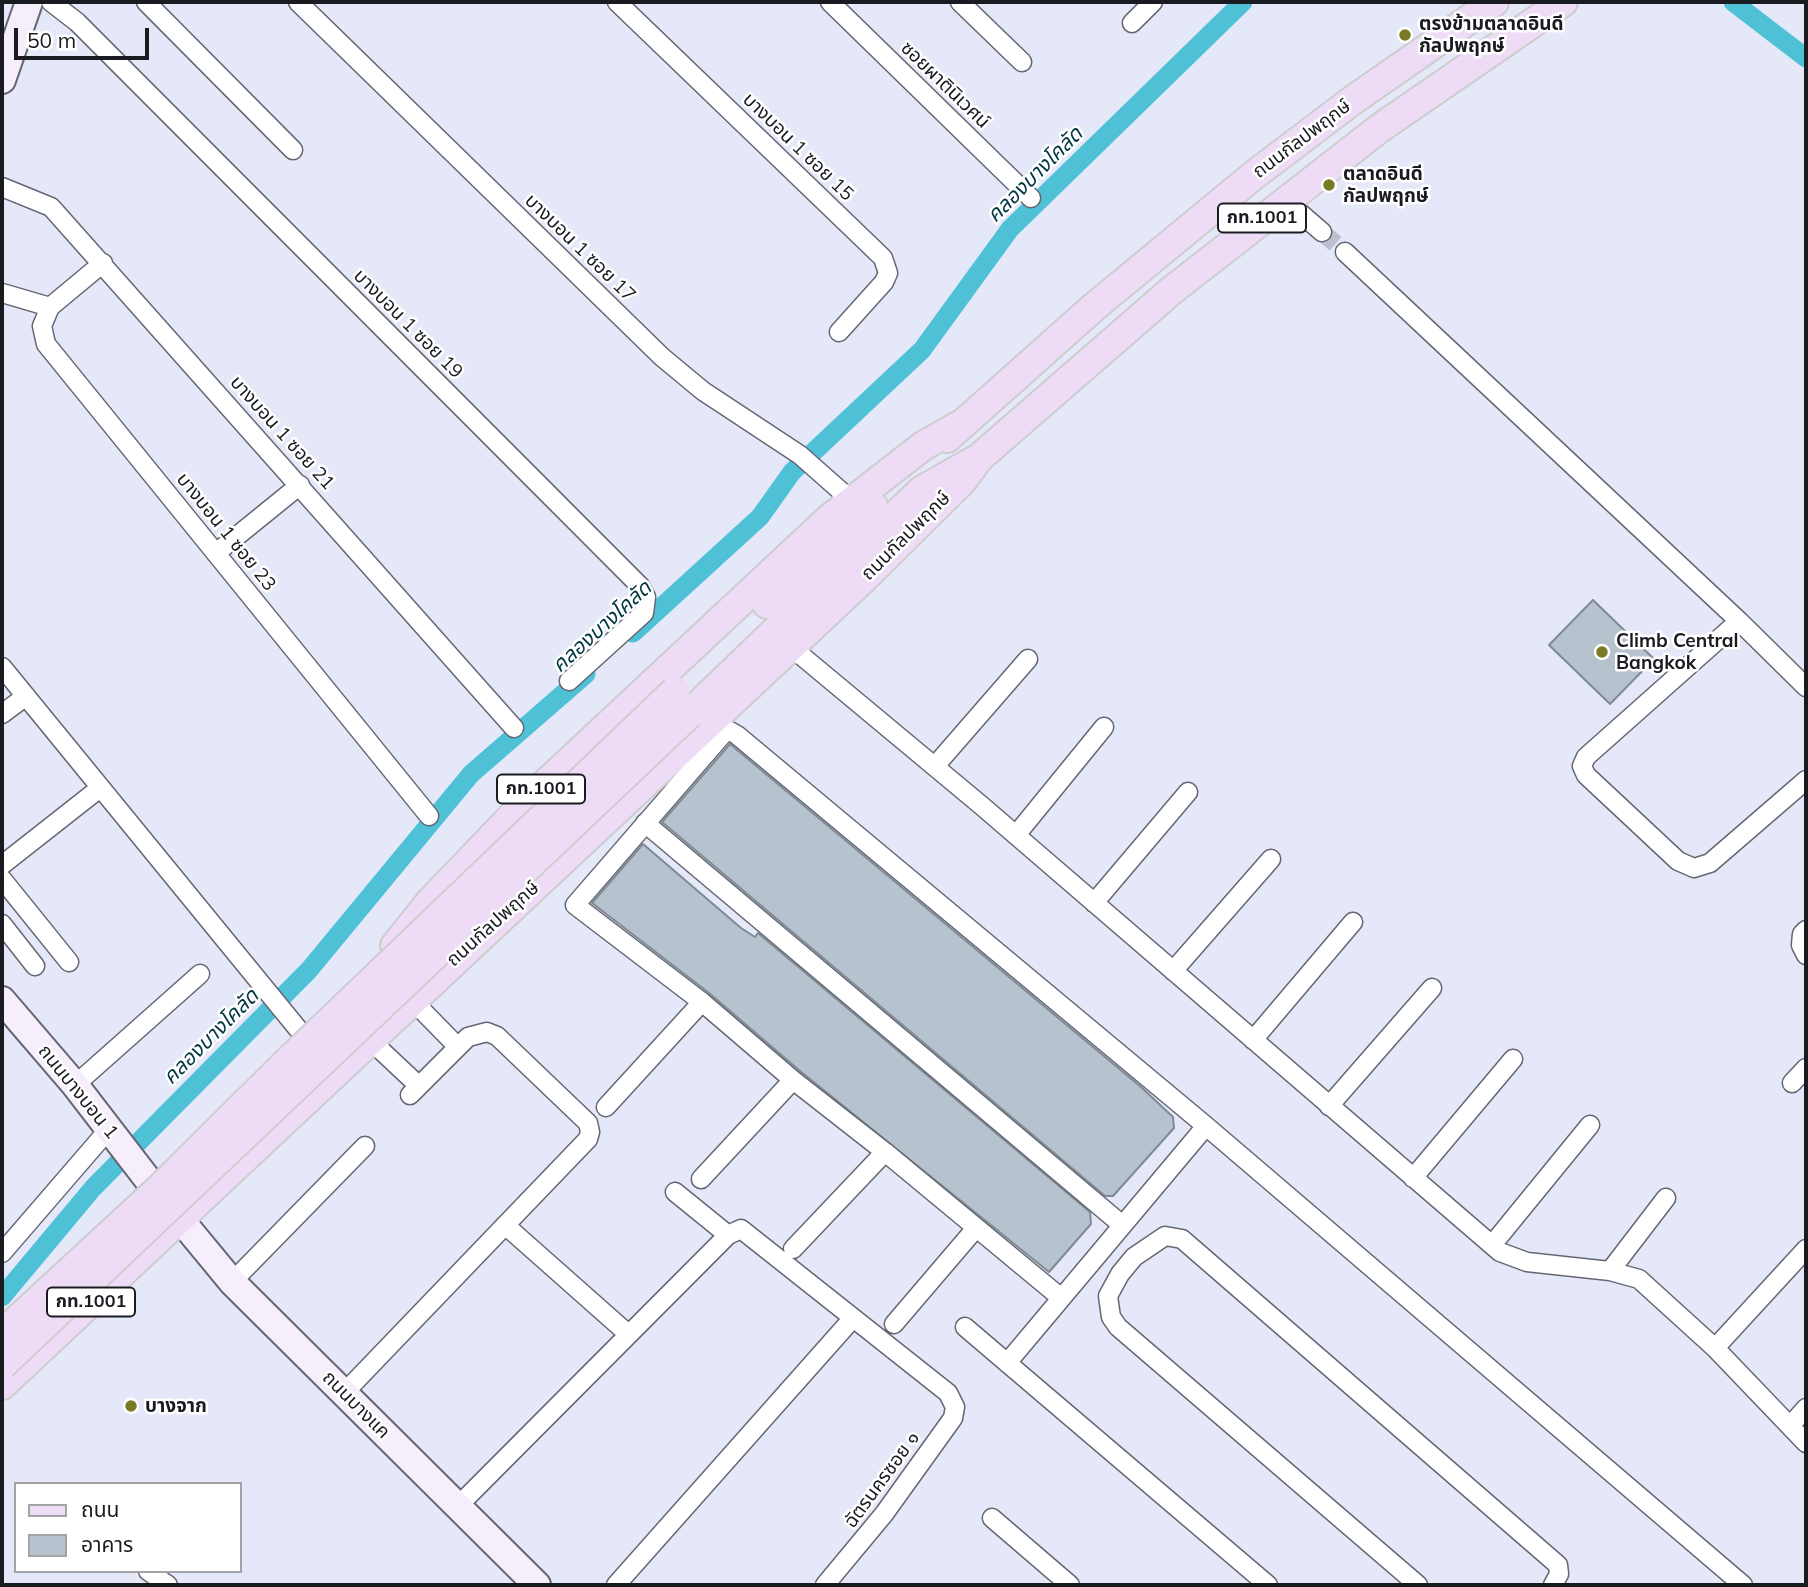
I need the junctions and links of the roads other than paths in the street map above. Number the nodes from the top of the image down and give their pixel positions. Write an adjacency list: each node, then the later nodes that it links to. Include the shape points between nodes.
1 (29, 2): 13 (main road)
2 (51, 2): 33 (street, บางบอน 1 ซอย 19, via 87,32 640,586 647,604 638,621)
3 (146, 2): 14 (street)
4 (298, 2): 27 (street, บางบอน 1 ซอย 17, via 662,357 703,391 800,455)
5 (617, 2): 23 (street, บางบอน 1 ซอย 15, via 883,258 888,273 884,282)
6 (830, 2): 16 (street, ซอยผาตินิเวศน์)
7 (960, 2): 12 (street)
8 (1153, 2): 11 (street)
9 (1494, 2): 24 (main road, ถนนกัลปพฤกษ์ / กท.1001, via 1254,174)
10 (1563, 2): 17 (main road, ถนนกัลปพฤกษ์ / กท.1001, via 1390,120)
11 (1132, 23)
12 (1022, 62)
13 (2, 80)
14 (293, 150)
15 (2, 187): 20 (street, บางบอน 1 ซอย 21, via 51,207)
16 (1031, 198)
17 (1285, 200): 18 (street); 25 (main road, ถนนกัลปพฤกษ์ / กท.1001, via 1161,299)
18 (1322, 232)
19 (1345, 252): 29 (street)
20 (103, 263): 22 (street); 26 (street, บางบอน 1 ซอย 21)
21 (2, 293): 22 (street)
22 (50, 307): 28 (street, บางบอน 1 ซอย 23, via 42,326 47,344)
23 (839, 332)
24 (960, 425): 27 (main road, ถนนกัลปพฤกษ์ / กท.1001, via 923,446); 36 (main road, ถนนกัลปพฤกษ์ / กท.1001)
25 (979, 458): 30 (main road, ถนนกัลปพฤกษ์ / กท.1001, via 962,481); 36 (main road, ถนนกัลปพฤกษ์ / กท.1001, via 921,491)
26 (300, 485): 28 (street); 39 (street, บางบอน 1 ซอย 21)
27 (852, 502): 49 (main road, ถนนกัลปพฤกษ์ / กท.1001, via 526,802)
28 (216, 553): 44 (street, บางบอน 1 ซอย 23)
29 (1739, 621): 34 (street); 41 (street, via 1586,757 1582,766 1586,775 1678,861 1695,868 1710,863)
30 (791, 647): 40 (street); 52 (main road, ถนนกัลปพฤกษ์ / กท.1001)
31 (1028, 659): 40 (street)
32 (2, 667): 35 (street)
33 (569, 681)
34 (1806, 687)
35 (26, 695): 37 (street); 42 (street)
36 (682, 702): 106 (main road, ถนนกัลปพฤกษ์ / กท.1001, bridge, via 282,1067); 109 (main road, ถนนกัลปพฤกษ์ / กท.1001, bridge)
37 (2, 714)
38 (1104, 727): 46 (street)
39 (514, 728)
40 (935, 766): 46 (street)
41 (1806, 780)
42 (100, 788): 48 (street); 65 (street)
43 (1188, 792): 51 (street)
44 (429, 816)
45 (645, 823): 64 (street, via 575,905); 77 (street, via 718,738 730,731); 89 (street)
46 (1016, 835): 51 (street)
47 (1271, 859): 59 (street)
48 (2, 865)
49 (458, 873): 52 (main road, via 464,899 484,915); 65 (main road, ถนนกัลปพฤกษ์ / กท.1001, via 367,981)
50 (2, 880): 57 (street)
51 (1094, 903): 59 (street)
52 (501, 918): 62 (main road, ถนนกัลปพฤกษ์ / กท.1001)
53 (1353, 922): 67 (street)
54 (2, 924): 58 (street)
55 (1806, 930): 56 (street, via 1801,945)
56 (1806, 955)
57 (69, 962)
58 (35, 966)
59 (1173, 971): 67 (street)
60 (200, 974): 73 (street)
61 (1432, 988): 74 (street)
62 (411, 999): 66 (main road, ถนนกัลปพฤกษ์ / กท.1001); 68 (street)
63 (2, 1000): 73 (main road, ถนนบางบอน 1)
64 (702, 1002): 71 (street); 75 (street)
65 (299, 1031): 83 (main road, ถนนกัลปพฤกษ์ / กท.1001)
66 (369, 1039): 68 (street, via 414,1090); 86 (main road, ถนนกัลปพฤกษ์ / กท.1001)
67 (1253, 1040): 74 (street)
68 (458, 1047): 87 (street, via 478,1032 497,1036 588,1123 588,1139)
69 (1513, 1059): 81 (street)
70 (1806, 1068): 72 (street)
71 (793, 1080): 80 (street); 82 (street)
72 (1792, 1083)
73 (75, 1085): 78 (main road, ถนนบางบอน 1)
74 (1329, 1106): 81 (street)
75 (606, 1107)
76 (1590, 1125): 91 (street)
77 (1206, 1126): 89 (street); 126 (street)
78 (121, 1145): 83 (main road, ถนนบางบอน 1); 94 (street)
79 (365, 1146): 99 (street)
80 (885, 1152): 88 (street); 92 (street)
81 (1413, 1178): 91 (street)
82 (701, 1179)
83 (152, 1185): 86 (main road); 104 (main road, ถนนกัลปพฤกษ์ / กท.1001)
84 (675, 1192): 90 (street)
85 (1666, 1198): 97 (street)
86 (180, 1219): 99 (main road, ถนนบางแค); 110 (main road, ถนนกัลปพฤกษ์ / กท.1001)
87 (505, 1225): 105 (street); 111 (street)
88 (976, 1228): 100 (street); 102 (street)
89 (1116, 1230): 95 (street); 96 (street)
90 (728, 1235): 101 (street, via 741,1229); 105 (street)
91 (1492, 1245): 97 (street, via 1527,1262)
92 (793, 1248)
93 (1806, 1249): 107 (street)
94 (2, 1253)
95 (1097, 1254): 98 (street); 100 (street)
96 (1135, 1257): 98 (street); 125 (street, via 1165,1236 1182,1239 1558,1565)
97 (1610, 1271): 107 (street, via 1639,1279)
98 (1121, 1274): 124 (street, via 1108,1296 1111,1317 1118,1327)
99 (232, 1282): 111 (main road, ถนนบางแค)
100 (1060, 1297): 108 (street)
101 (853, 1318): 120 (street); 121 (street, ฉัตรนครซอย ๑, via 948,1393 955,1408 953,1418 863,1543)
102 (894, 1324)
103 (965, 1327): 108 (street)
104 (2, 1328)
105 (627, 1333): 115 (street)
106 (2, 1334)
107 (1715, 1348): 113 (street)
108 (1007, 1363): 123 (street)
109 (2, 1365)
110 (2, 1385)
111 (344, 1393): 115 (main road, ถนนบางแค)
112 (1806, 1408): 113 (street)
113 (1790, 1426): 114 (street)
114 (1806, 1443)
115 (458, 1506): 118 (main road, ถนนบางแค)
116 (992, 1518): 122 (street)
117 (151, 1573): 119 (street)
118 (533, 1584)
119 (168, 1585)
120 (616, 1585)
121 (825, 1585)
122 (1070, 1585)
123 (1268, 1585)
124 (1418, 1585)
125 (1553, 1585)
126 (1742, 1585)

